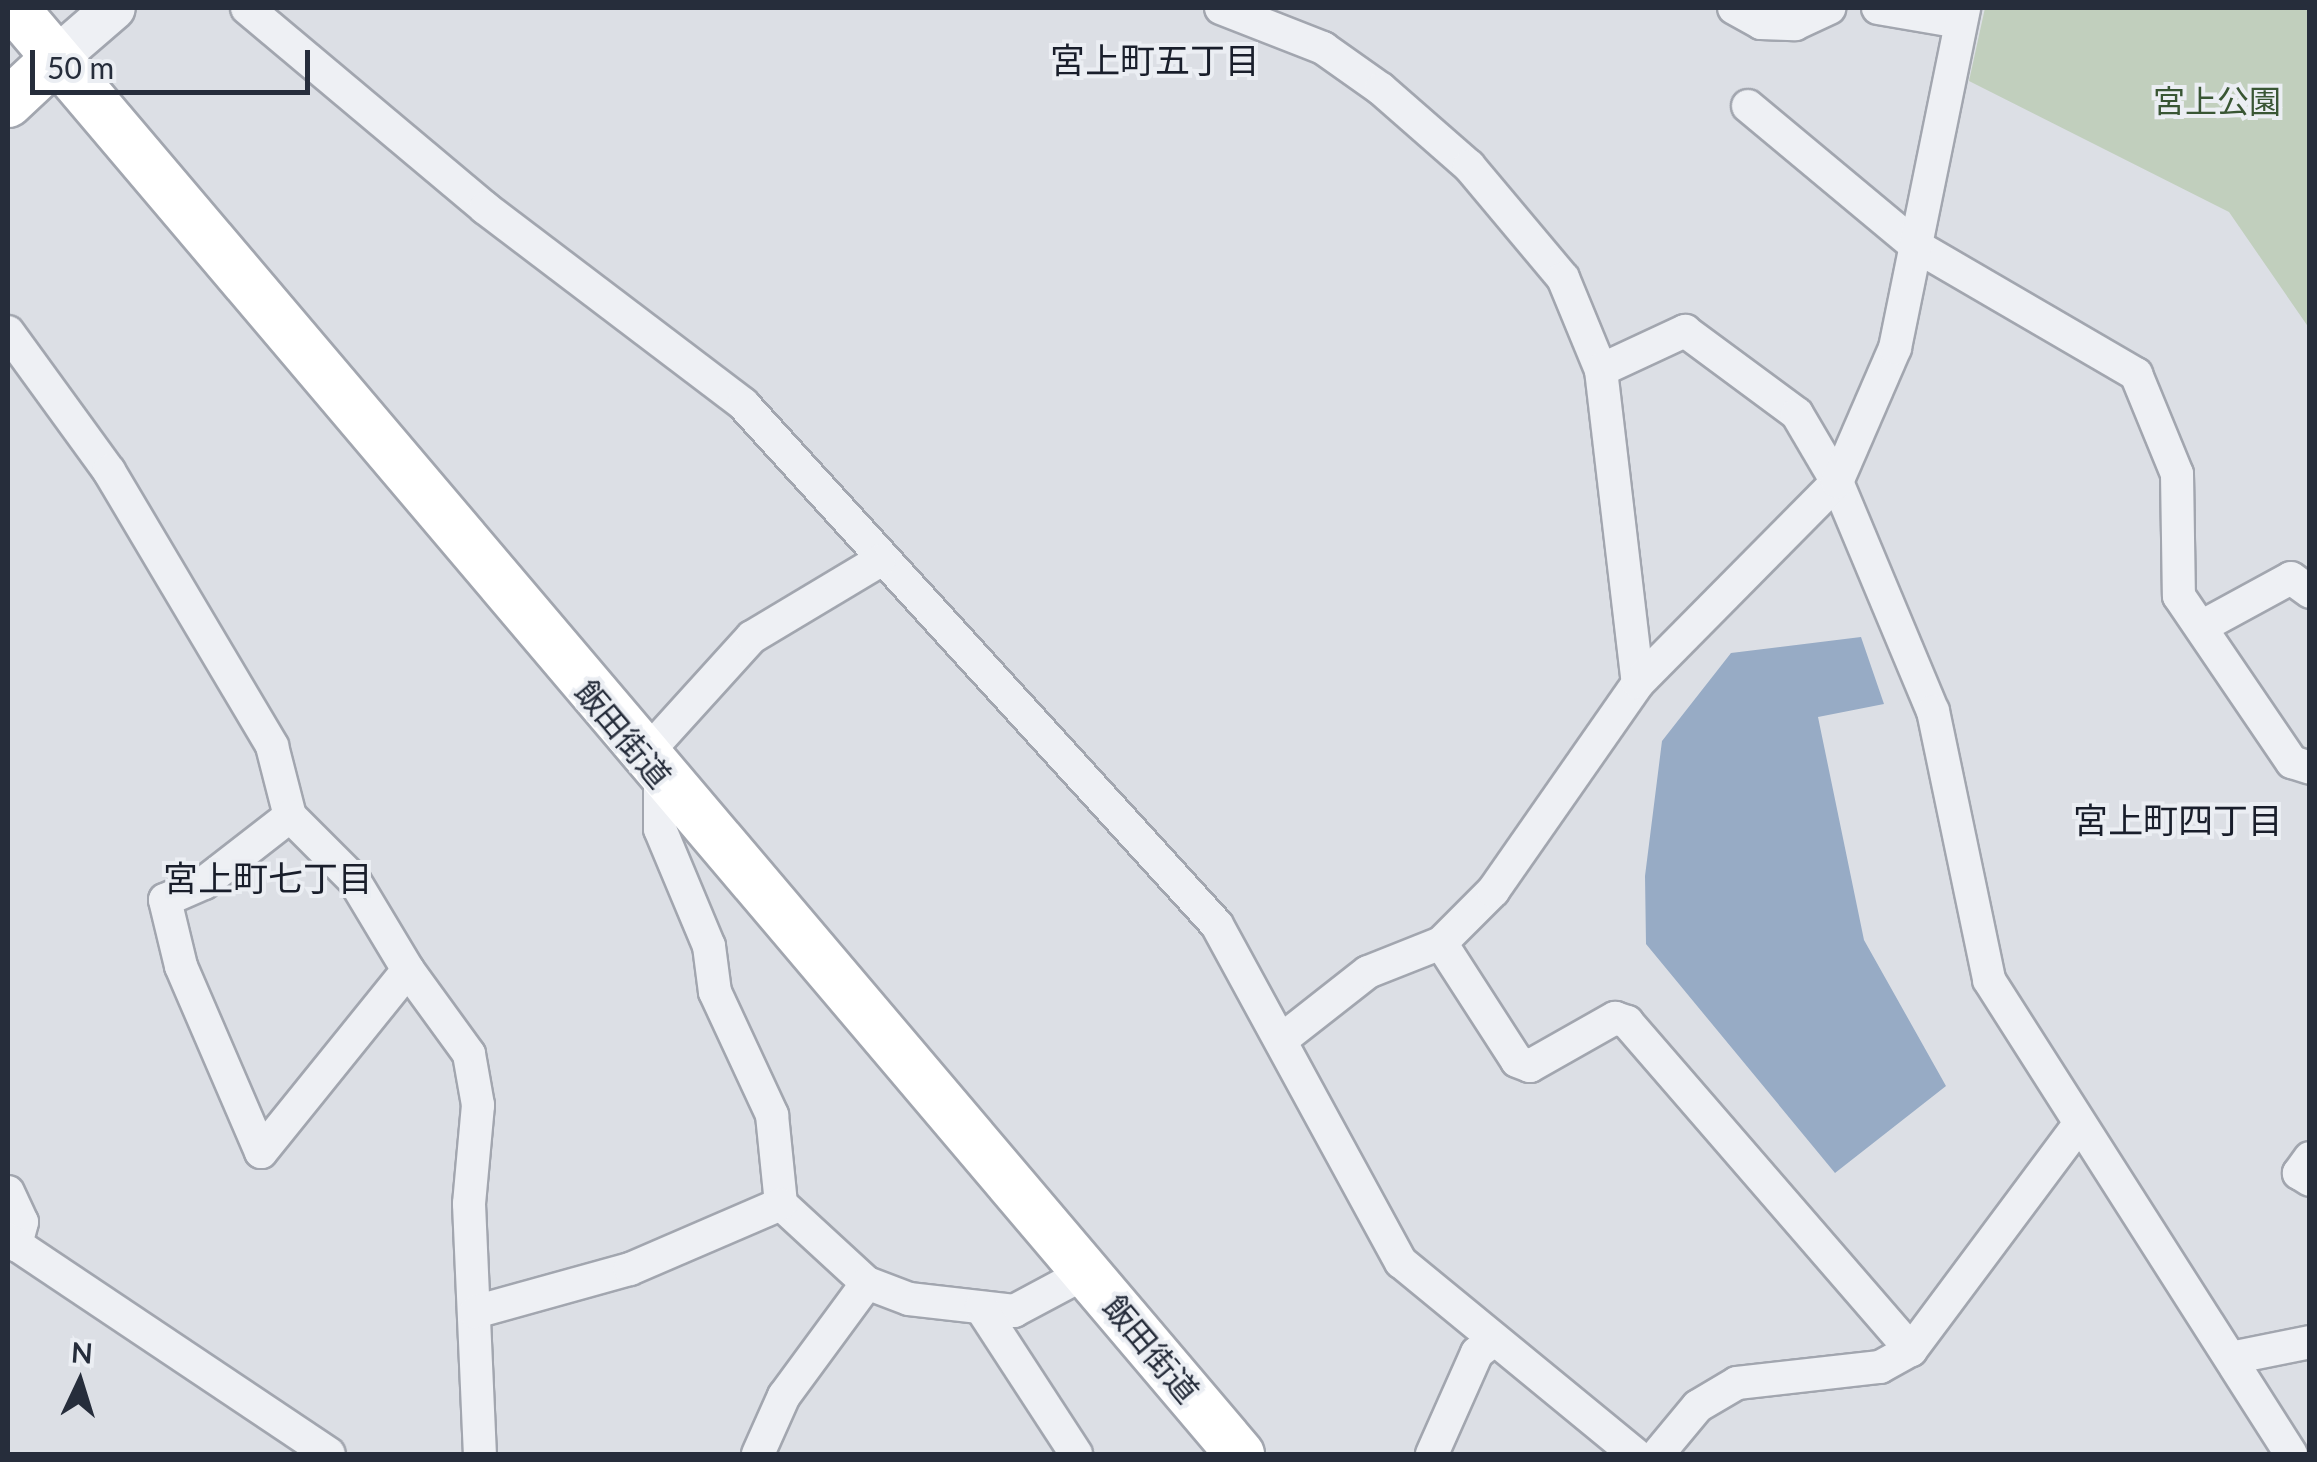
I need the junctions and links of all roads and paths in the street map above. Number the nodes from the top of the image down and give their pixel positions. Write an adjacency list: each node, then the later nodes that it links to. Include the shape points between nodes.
1 (14, 8): 9 (main road, 飯田街道)
2 (114, 8): 9 (street)
3 (247, 8): 16 (street, via 484,208 714,374)
4 (1221, 8): 14 (street, via 1322,48 1469,166 1563,278)
5 (1734, 8): 6 (street, via 1761,23 1796,24)
6 (1830, 8)
7 (1878, 8): 8 (street)
8 (1962, 14): 12 (street)
9 (54, 60): 10 (main road); 20 (main road, 飯田街道)
10 (8, 103)
11 (1748, 106): 12 (street)
12 (1916, 246): 15 (street, via 1895,348); 18 (street, via 2136,374 2171,450 2176,580)
13 (8, 332): 22 (street, via 108,471 272,746)
14 (1601, 370): 15 (street, via 1685,331 1700,337 1787,398); 19 (street)
15 (1836, 482): 19 (street); 26 (street, via 1933,710 1976,950)
16 (879, 561): 20 (street, via 752,637); 25 (street, via 1217,925)
17 (2310, 592): 18 (street, via 2291,578)
18 (2201, 627): 21 (street, via 2292,762)
19 (1638, 683): 23 (street, via 1558,808)
20 (651, 768): 30 (street, via 660,829 709,946 715,992 772,1115); 32 (main road, 飯田街道)
21 (2310, 768)
22 (290, 816): 24 (street, via 354,880); 24 (street, via 204,884 165,900 181,966 261,1152)
23 (1441, 942): 25 (street, via 1368,972); 38 (street, via 1517,1061 1530,1066 1615,1018 1627,1022)
24 (408, 970): 35 (street, via 470,1054)
25 (1285, 1037): 36 (street, via 1401,1262)
26 (2077, 1127): 38 (street); 39 (street)
27 (2310, 1158): 28 (street, via 2300,1172)
28 (2310, 1180)
29 (8, 1192): 31 (street, via 22,1222)
30 (781, 1204): 33 (street); 35 (street, via 630,1269)
31 (12, 1242): 40 (street)
32 (1086, 1272): 34 (street, via 1038,1305); 44 (main road, 飯田街道)
33 (867, 1283): 34 (street); 42 (street, via 784,1396)
34 (981, 1308): 43 (street)
35 (475, 1312): 41 (street)
36 (1492, 1342): 45 (street, via 1477,1354); 46 (street)
37 (2310, 1342): 39 (street)
38 (1911, 1350): 47 (street, via 1880,1367 1737,1384 1698,1406)
39 (2231, 1358): 48 (street)
40 (320, 1452)
41 (480, 1454)
42 (758, 1454)
43 (1076, 1454)
44 (1240, 1454)
45 (1432, 1454)
46 (1636, 1454)
47 (1658, 1454)
48 (2291, 1454)

